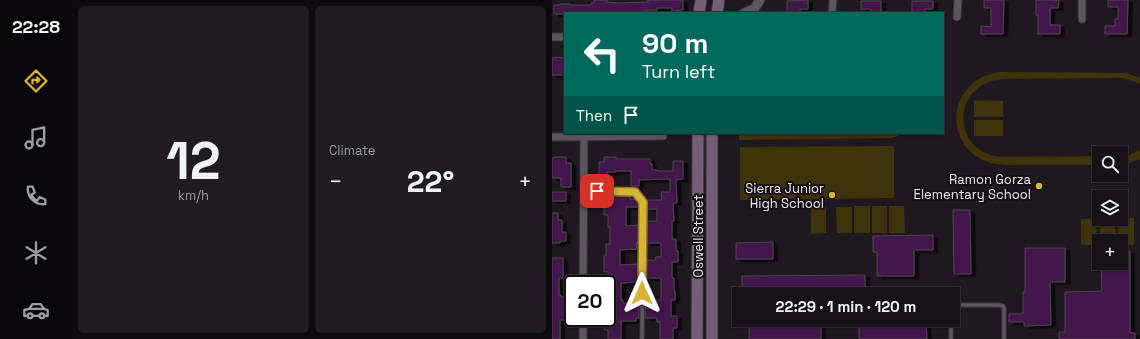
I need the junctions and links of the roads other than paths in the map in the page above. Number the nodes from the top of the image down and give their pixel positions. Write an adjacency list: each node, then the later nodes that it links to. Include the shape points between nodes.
1 (702, 0): 7 (main road)
2 (719, 0): 8 (main road)
3 (760, 0): 9 (street, via 754,9)
4 (832, 0): 10 (street)
5 (958, 0): 11 (street)
6 (1082, 0): 12 (street)
7 (699, 12)
8 (717, 12)
9 (746, 12)
10 (832, 12)
11 (957, 17)
12 (1082, 19)
13 (552, 37): 14 (street)
14 (564, 37)
15 (698, 134): 27 (main road, Oswell Street)
16 (712, 134): 28 (main road, Oswell Street)
17 (663, 136): 19 (street)
18 (552, 137): 19 (street)
19 (584, 137): 20 (street)
20 (584, 191): 21 (street); 26 (lane, via 635,192 643,202)
21 (583, 275)
22 (960, 305): 30 (lane, via 1003,306)
23 (583, 327): 25 (street)
24 (951, 327): 29 (lane)
25 (583, 339)
26 (642, 339)
27 (697, 339)
28 (712, 339)
29 (951, 339)
30 (1004, 339)

